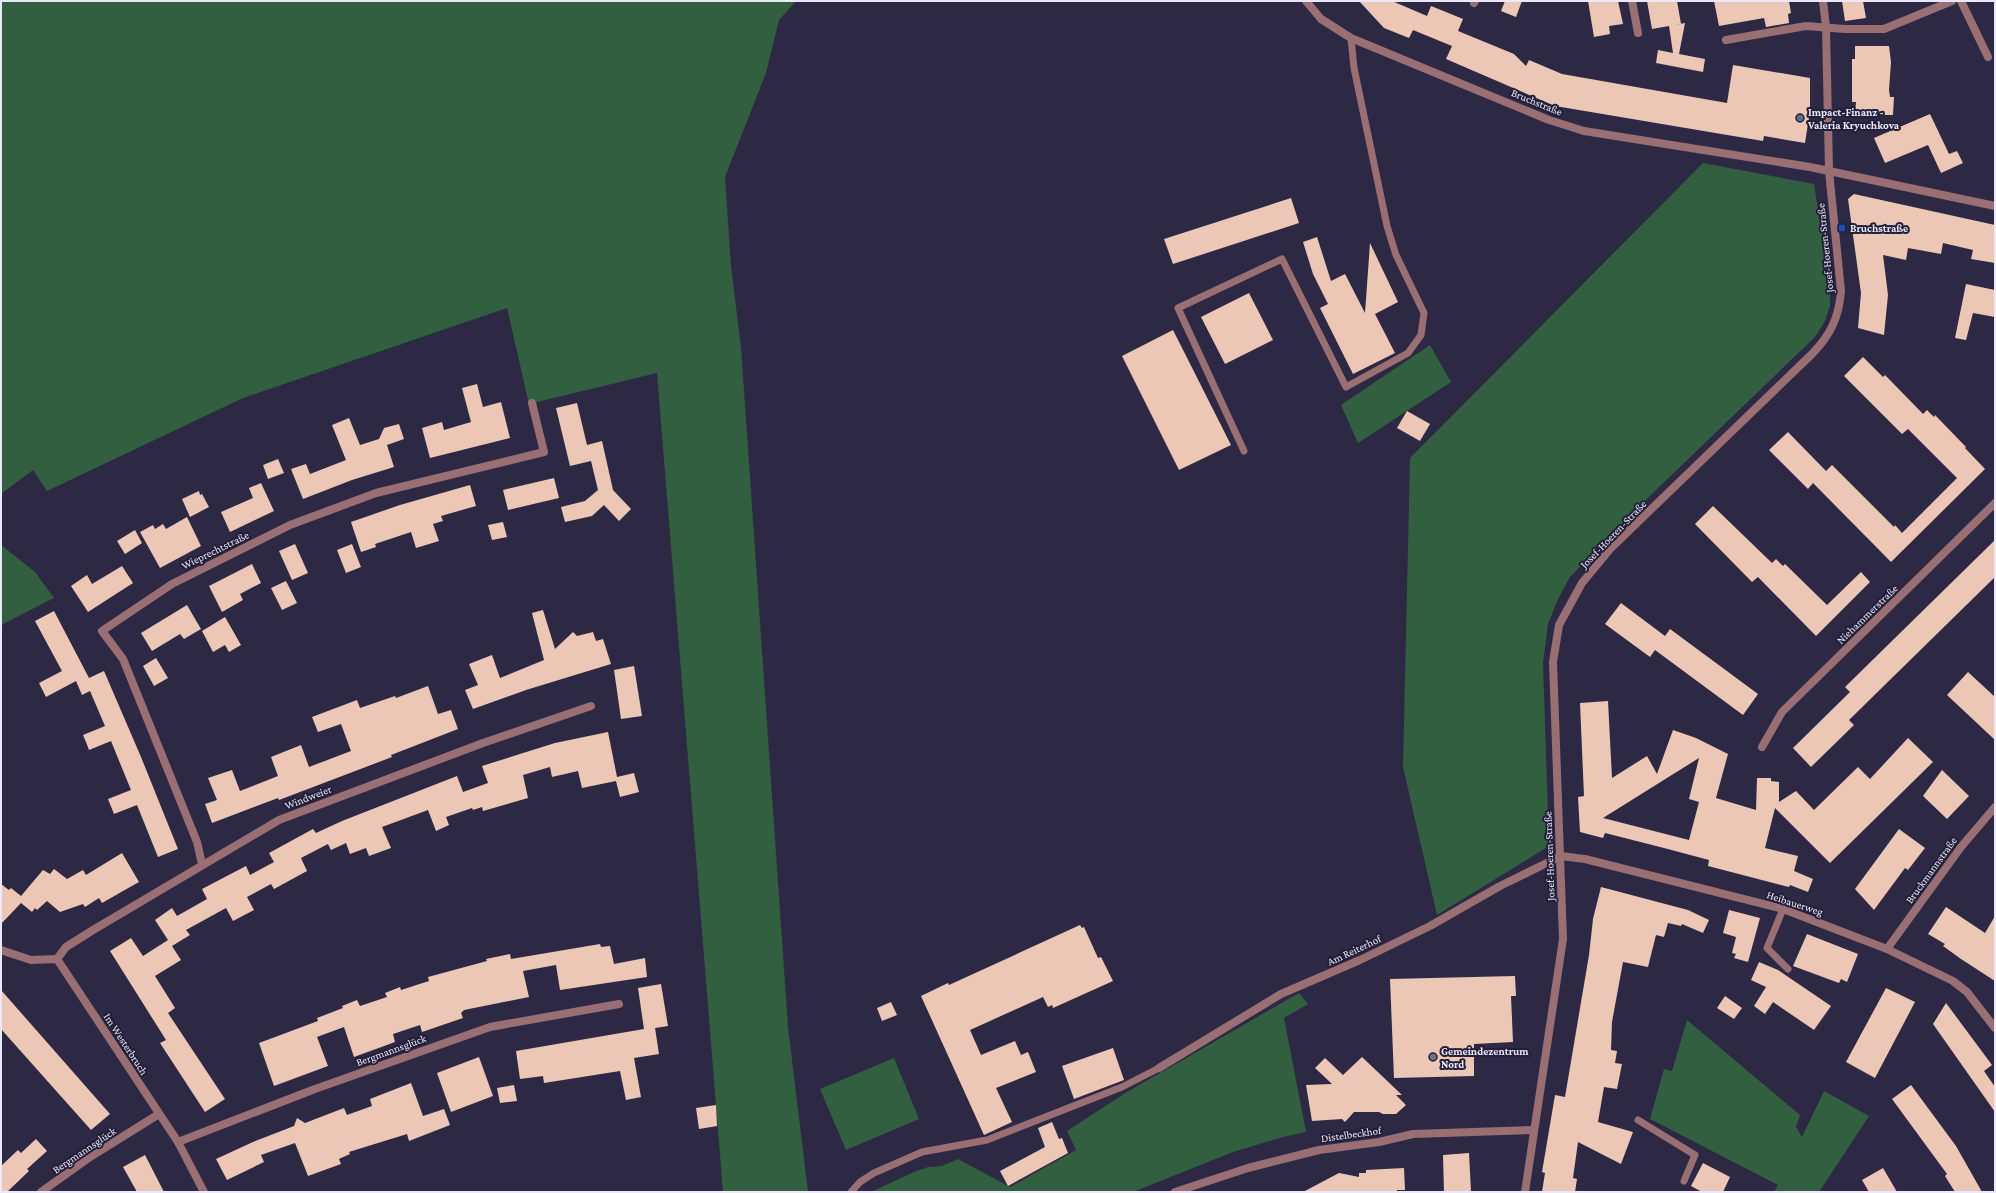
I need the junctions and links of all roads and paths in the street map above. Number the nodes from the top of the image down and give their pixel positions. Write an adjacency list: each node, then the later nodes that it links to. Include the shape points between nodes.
1 (1306, 1): 8 (street, Bruchstraße, via 1321,19)
2 (1632, 1): 7 (street)
3 (1823, 1): 6 (street, Josef-Hoeren-Straße)
4 (1952, 1): 6 (street, via 1884,29)
5 (1961, 1): 10 (street)
6 (1826, 27): 9 (street, via 1806,26); 11 (street, Josef-Hoeren-Straße)
7 (1638, 33)
8 (1352, 38): 11 (street, Bruchstraße, via 1549,120 1584,131); 14 (lane, via 1354,68 1387,226 1396,255 1424,312 1421,335 1408,353 1346,387 1282,259 1178,308)
9 (1726, 40)
10 (1988, 57)
11 (1829, 171): 12 (street, Bruchstraße); 19 (street, Josef-Hoeren-Straße, via 1841,291 1838,311 1829,334 1813,353 1611,548 1582,583 1559,625 1553,662)
12 (1995, 206)
13 (532, 403): 20 (street, Wieprechtstraße, via 544,452 376,493 290,526 172,584 102,631 123,659 197,842)
14 (1244, 451)
15 (1995, 503): 17 (street, Niehammerstraße, via 1782,712)
16 (591, 706): 20 (street, Windweier, via 279,820)
17 (1762, 747)
18 (1995, 807): 22 (street, Bruckmannstraße, via 1961,847)
19 (1561, 856): 21 (street, Heibauerweg, via 1585,859); 29 (street, Am Reiterhof, via 1500,886 1430,926 1281,994); 32 (street, Josef-Hoeren-Straße, via 1562,939)
20 (202, 864): 24 (street, Windweier, via 66,947)
21 (1783, 909): 22 (street, Heibauerweg); 25 (lane, via 1767,948)
22 (1887, 949): 27 (street, Heibauerweg, via 1953,981)
23 (1, 950): 24 (street, via 31,960)
24 (57, 959): 30 (street, Im Westerbruch)
25 (1788, 969)
26 (619, 1004): 33 (street, Bergmannsglück, via 490,1027 315,1089)
27 (1992, 1018): 28 (street, Heibauerweg)
28 (1995, 1028)
29 (1159, 1068): 37 (lane, via 1122,1087 987,1140 922,1152 874,1173)
30 (159, 1114): 33 (street, Im Westerbruch); 35 (street, Bergmannsglück, via 90,1157)
31 (1638, 1120): 34 (lane, via 1694,1155)
32 (1534, 1130): 38 (street, Distelbeckhof, via 1413,1134 1379,1142 1319,1150 1248,1168); 39 (street, Josef-Hoeren-Straße)
33 (178, 1142): 36 (street, Im Westerbruch)
34 (1684, 1181)
35 (41, 1192)
36 (204, 1192)
37 (851, 1192)
38 (1175, 1192)
39 (1525, 1192)

